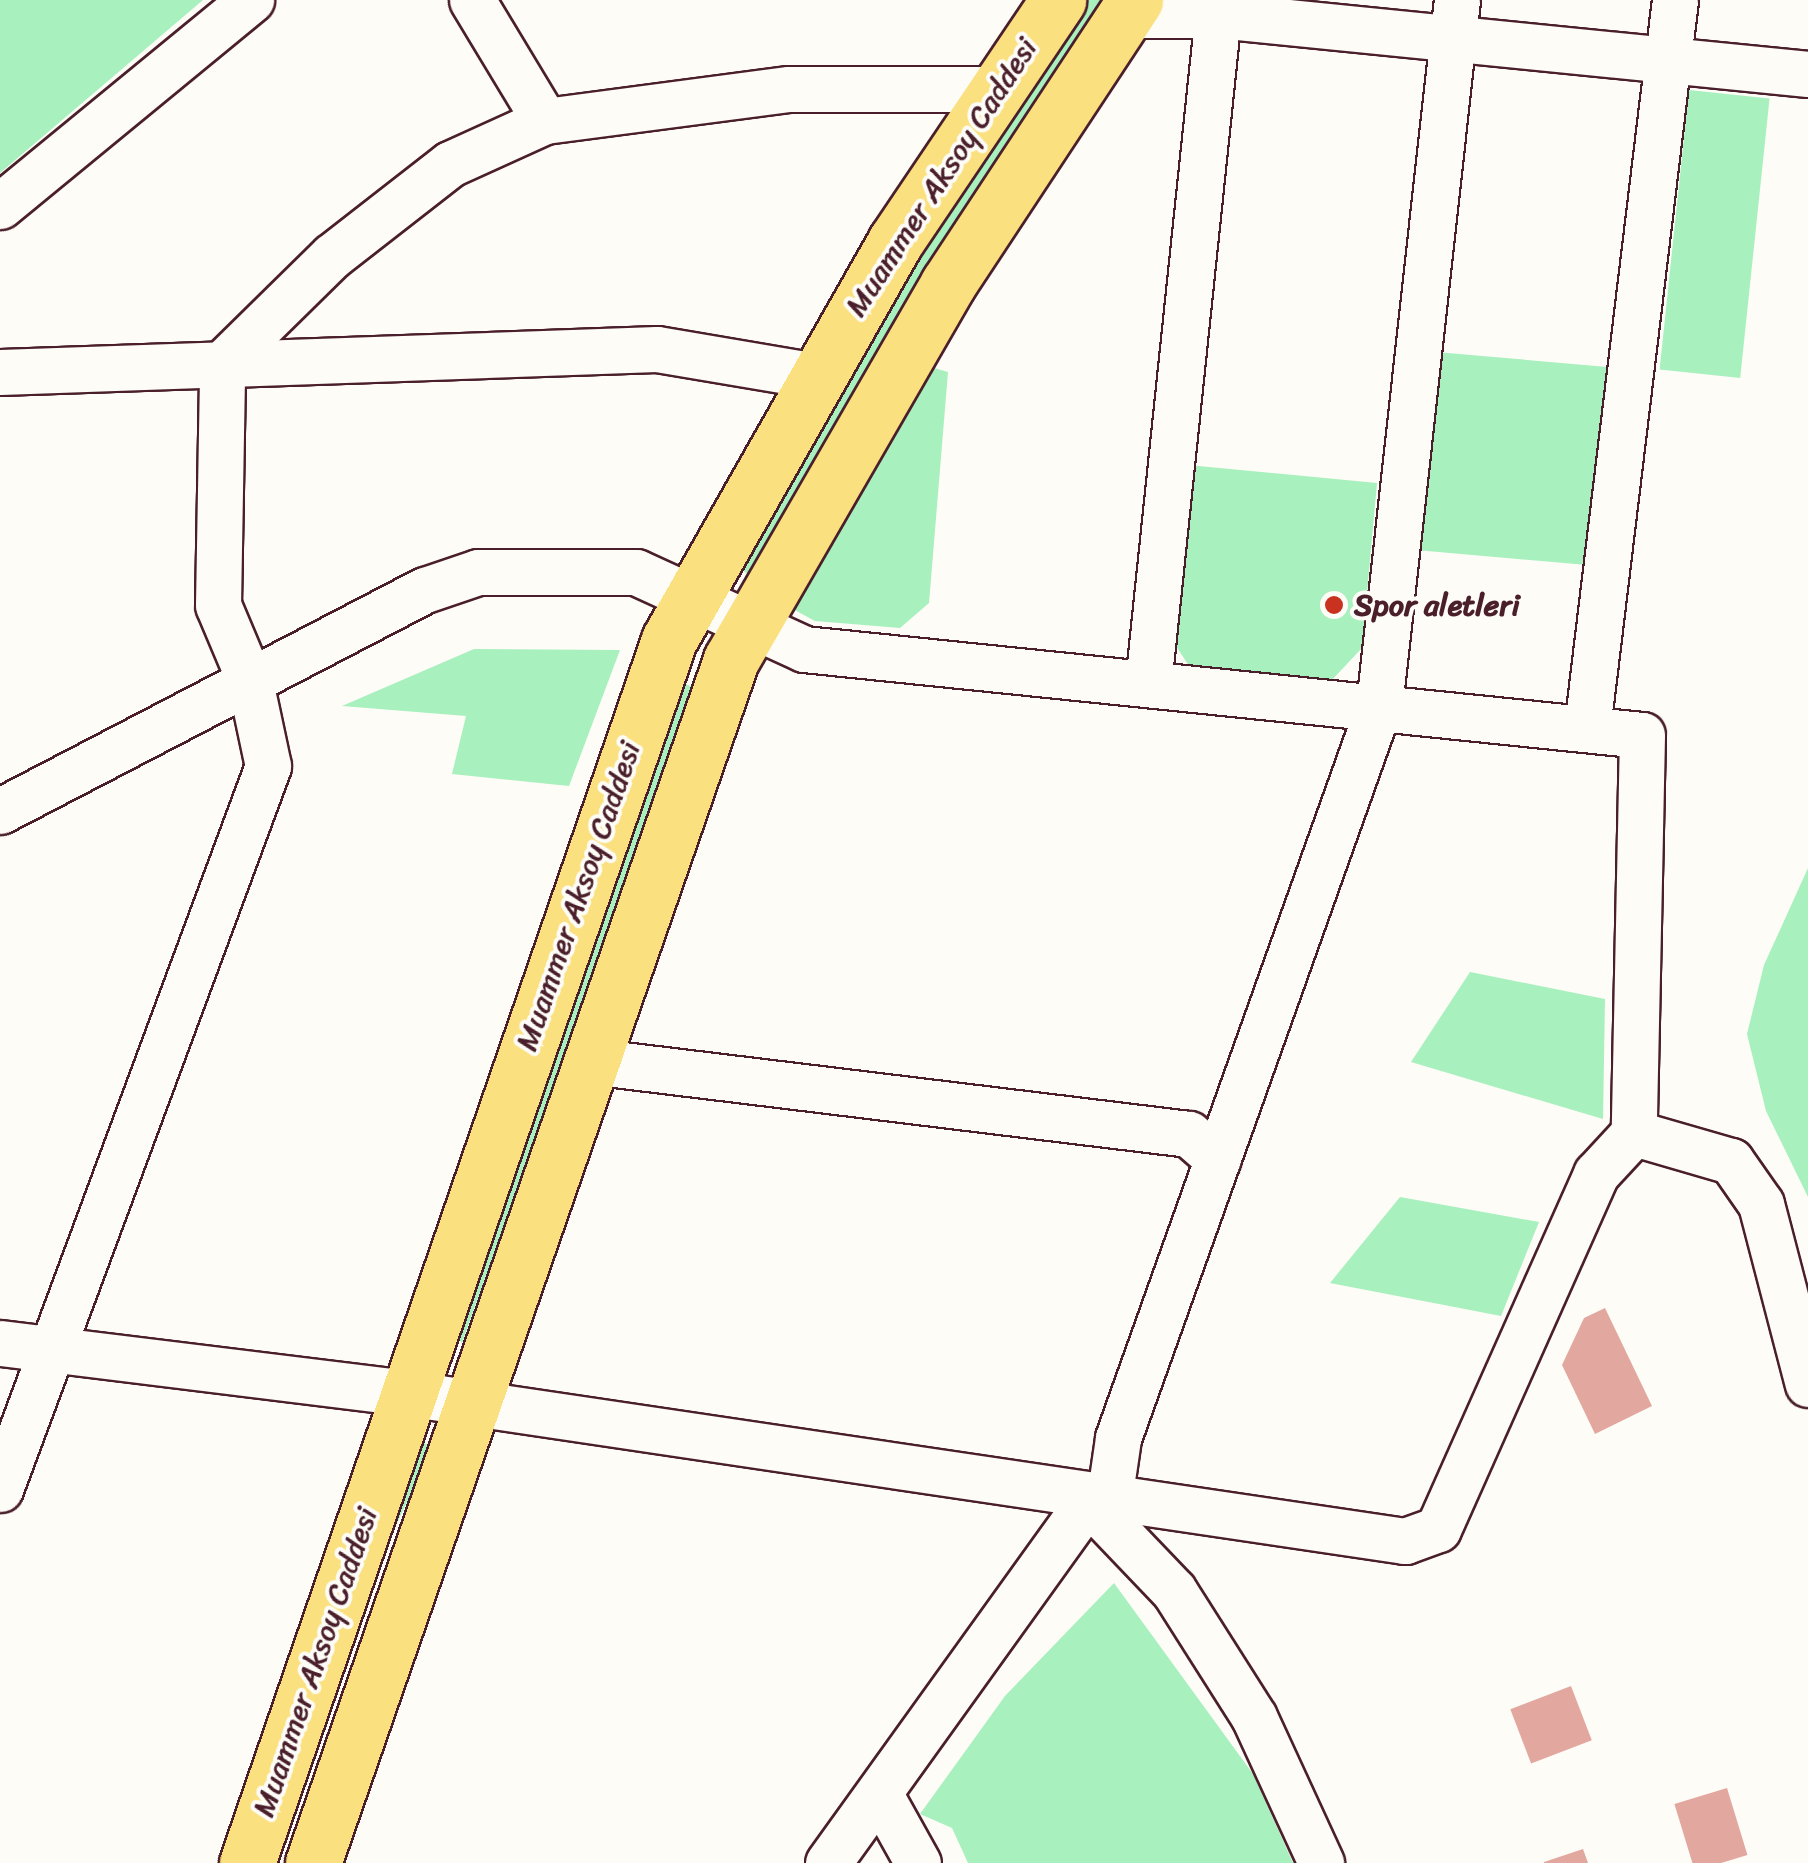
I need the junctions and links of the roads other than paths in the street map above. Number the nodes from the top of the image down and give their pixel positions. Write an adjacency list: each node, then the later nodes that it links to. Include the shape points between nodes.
1 (250, 0): 12 (street)
2 (472, 0): 11 (street)
3 (1058, 0): 10 (main road, Muammer Aksoy Caddesi)
4 (1674, 0): 8 (street)
5 (1130, 8): 6 (street); 17 (main road, via 948,284)
6 (1218, 15): 7 (street); 19 (street)
7 (1455, 19): 8 (street); 20 (street)
8 (1667, 60): 9 (street); 21 (street)
9 (1808, 74)
10 (992, 89): 11 (street, via 789,89); 15 (main road, Muammer Aksoy Caddesi)
11 (545, 121): 13 (street, via 450,164 332,256)
12 (0, 206)
13 (222, 364): 14 (street); 15 (street, via 657,349); 18 (street, via 218,604)
14 (0, 372)
15 (816, 376): 16 (main road, Muammer Aksoy Caddesi)
16 (690, 596): 17 (street); 18 (street, via 636,572 478,572 425,590); 29 (main road, Muammer Aksoy Caddesi)
17 (746, 628): 19 (street, via 804,650); 23 (main road)
18 (250, 681): 22 (street); 27 (street, via 268,766)
19 (1148, 684): 20 (street)
20 (1379, 706): 21 (street); 25 (street)
21 (1588, 728): 24 (street, via 1642,735)
22 (0, 811)
23 (590, 1061): 25 (street, via 1189,1134); 30 (main road)
24 (1634, 1133): 28 (street, via 1731,1161 1760,1204); 32 (street, via 1596,1174 1438,1529 1405,1541)
25 (1218, 1160): 32 (street)
26 (0, 1343): 27 (street)
27 (52, 1350): 29 (street); 31 (street)
28 (1808, 1384)
29 (406, 1393): 30 (street); 34 (main road, Muammer Aksoy Caddesi)
30 (472, 1404): 32 (street, via 1033,1484); 35 (main road)
31 (0, 1489)
32 (1098, 1500): 33 (street); 38 (street, via 1174,1591 1254,1717)
33 (879, 1793): 36 (street); 37 (street)
34 (247, 1863)
35 (313, 1863)
36 (828, 1863)
37 (918, 1863)
38 (1321, 1863)

